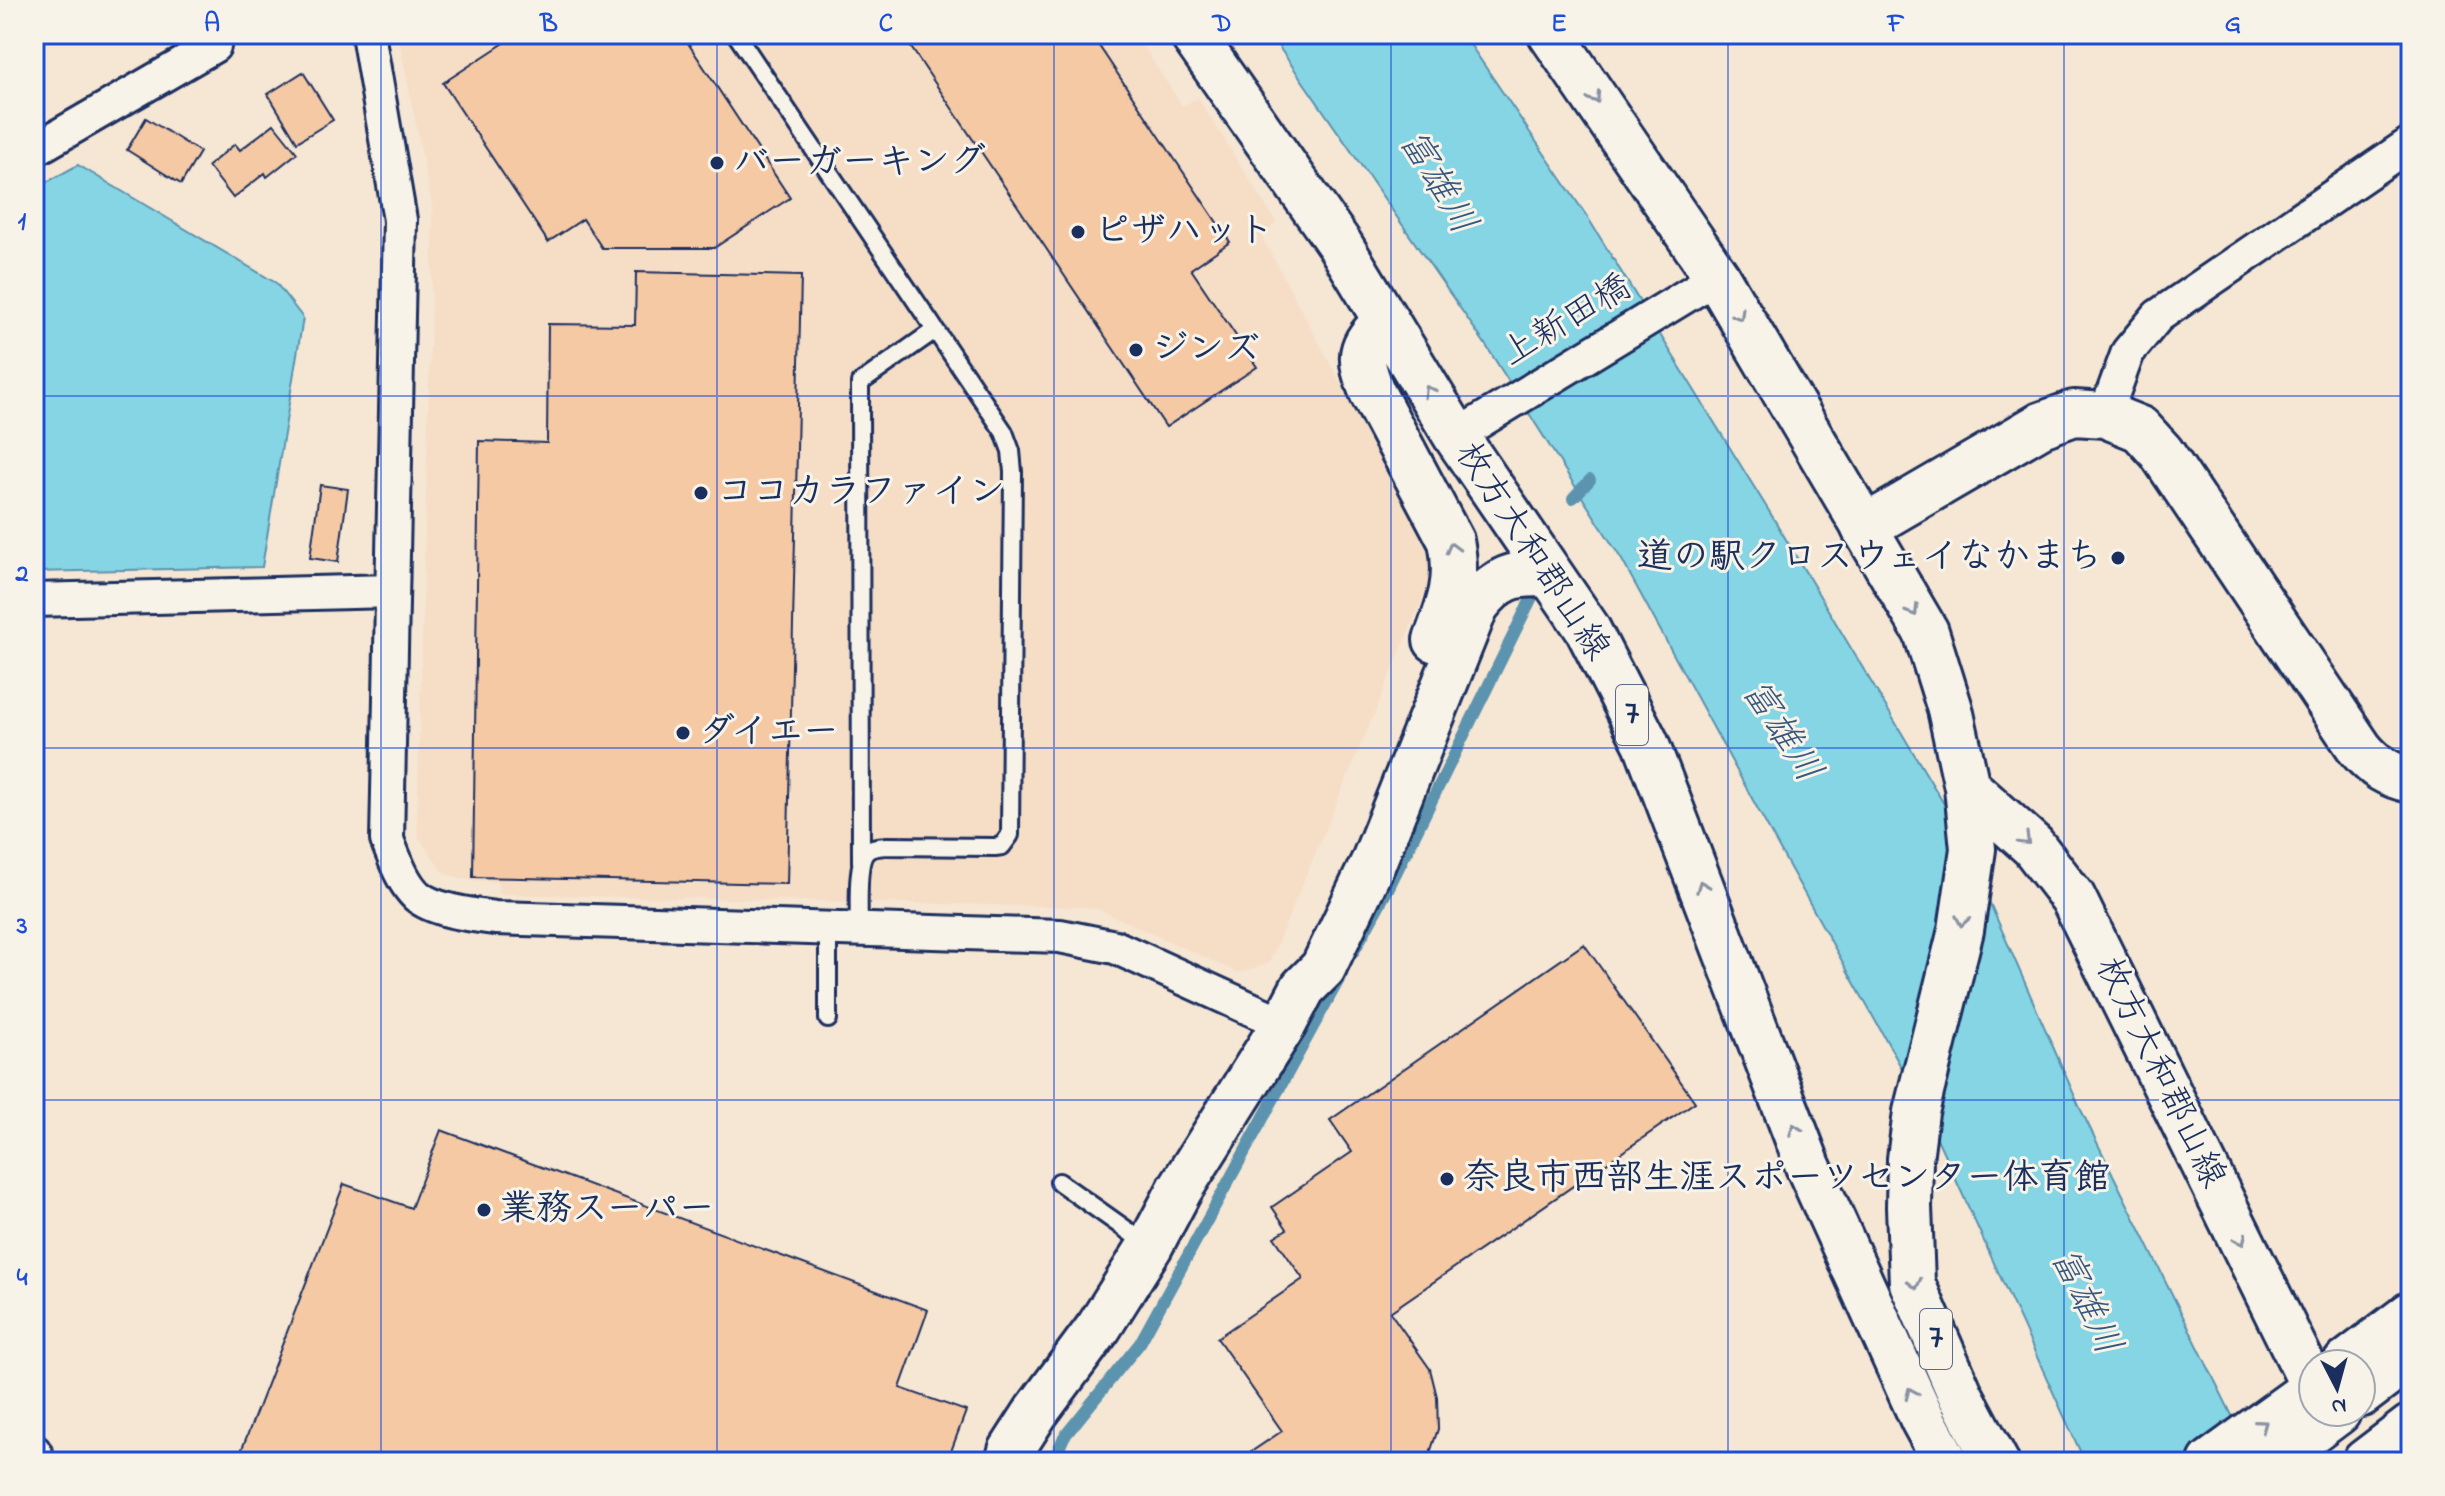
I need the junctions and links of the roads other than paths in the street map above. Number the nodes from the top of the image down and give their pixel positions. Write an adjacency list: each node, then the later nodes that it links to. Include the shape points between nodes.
1 (736, 34): 10 (lane)
2 (1192, 34): 9 (main road, 枚方大和郡山線 / 7, via 1340,245)
3 (1551, 34): 8 (main road, 7, one-way to 8)
4 (371, 35): 15 (street, via 400,220)
5 (214, 46): 7 (street)
6 (2411, 143): 11 (street, via 2158,316 2128,352)
7 (34, 150)
8 (1704, 285): 12 (street, 上新田橋); 13 (main road, 7, one-way to 13)
9 (1386, 321): 12 (main road, 枚方大和郡山線 / 7, one-way to 9); 21 (main road, one-way to 9, via 1302,962 1350,856 1439,632 1455,578 1451,541 1362,366 1369,337)
10 (935, 330): 19 (lane, via 860,383); 19 (lane, via 1004,432 1011,451 1010,835 995,847 874,847)
11 (2105, 415): 13 (main road, via 2074,413 2041,425); 17 (main road, via 2140,429 2161,452 2360,749 2375,766)
12 (1470, 427): 14 (main road, 枚方大和郡山線 / 7)
13 (1864, 528): 18 (main road, 7, one-way to 18, via 1926,632 1950,709)
14 (1550, 575): 21 (main road, via 1509,576 1476,606 1373,863 1323,968); 36 (main road, 枚方大和郡山線 / 7, one-way to 14, via 1808,1166 1646,743 1587,628)
15 (391, 591): 16 (street); 20 (street, via 387,840 418,897 458,914 495,918)
16 (34, 600)
17 (2411, 780)
18 (1969, 802): 27 (main road, 枚方大和郡山線, one-way to 27, via 2033,846 2073,898); 37 (main road, 7, one-way to 37, via 1973,849 1961,930 1916,1112 1910,1159 1912,1283)
19 (861, 863): 20 (lane)
20 (844, 929): 21 (street, via 1060,936 1115,947); 22 (lane)
21 (1294, 1006): 24 (main road)
22 (828, 1019)
23 (1059, 1182): 24 (lane)
24 (1150, 1246): 35 (main road, via 1036,1412)
25 (2411, 1314): 26 (main road)
26 (2366, 1348)
27 (2297, 1354)
28 (2411, 1356): 29 (main road)
29 (2377, 1382)
30 (2297, 1399): 38 (main road, one-way to 30)
31 (2411, 1427): 40 (main road)
32 (2317, 1428): 39 (main road)
33 (34, 1451): 34 (street)
34 (40, 1462)
35 (1008, 1462)
36 (1946, 1462)
37 (1996, 1462)
38 (2211, 1462)
39 (2271, 1462)
40 (2365, 1462)

